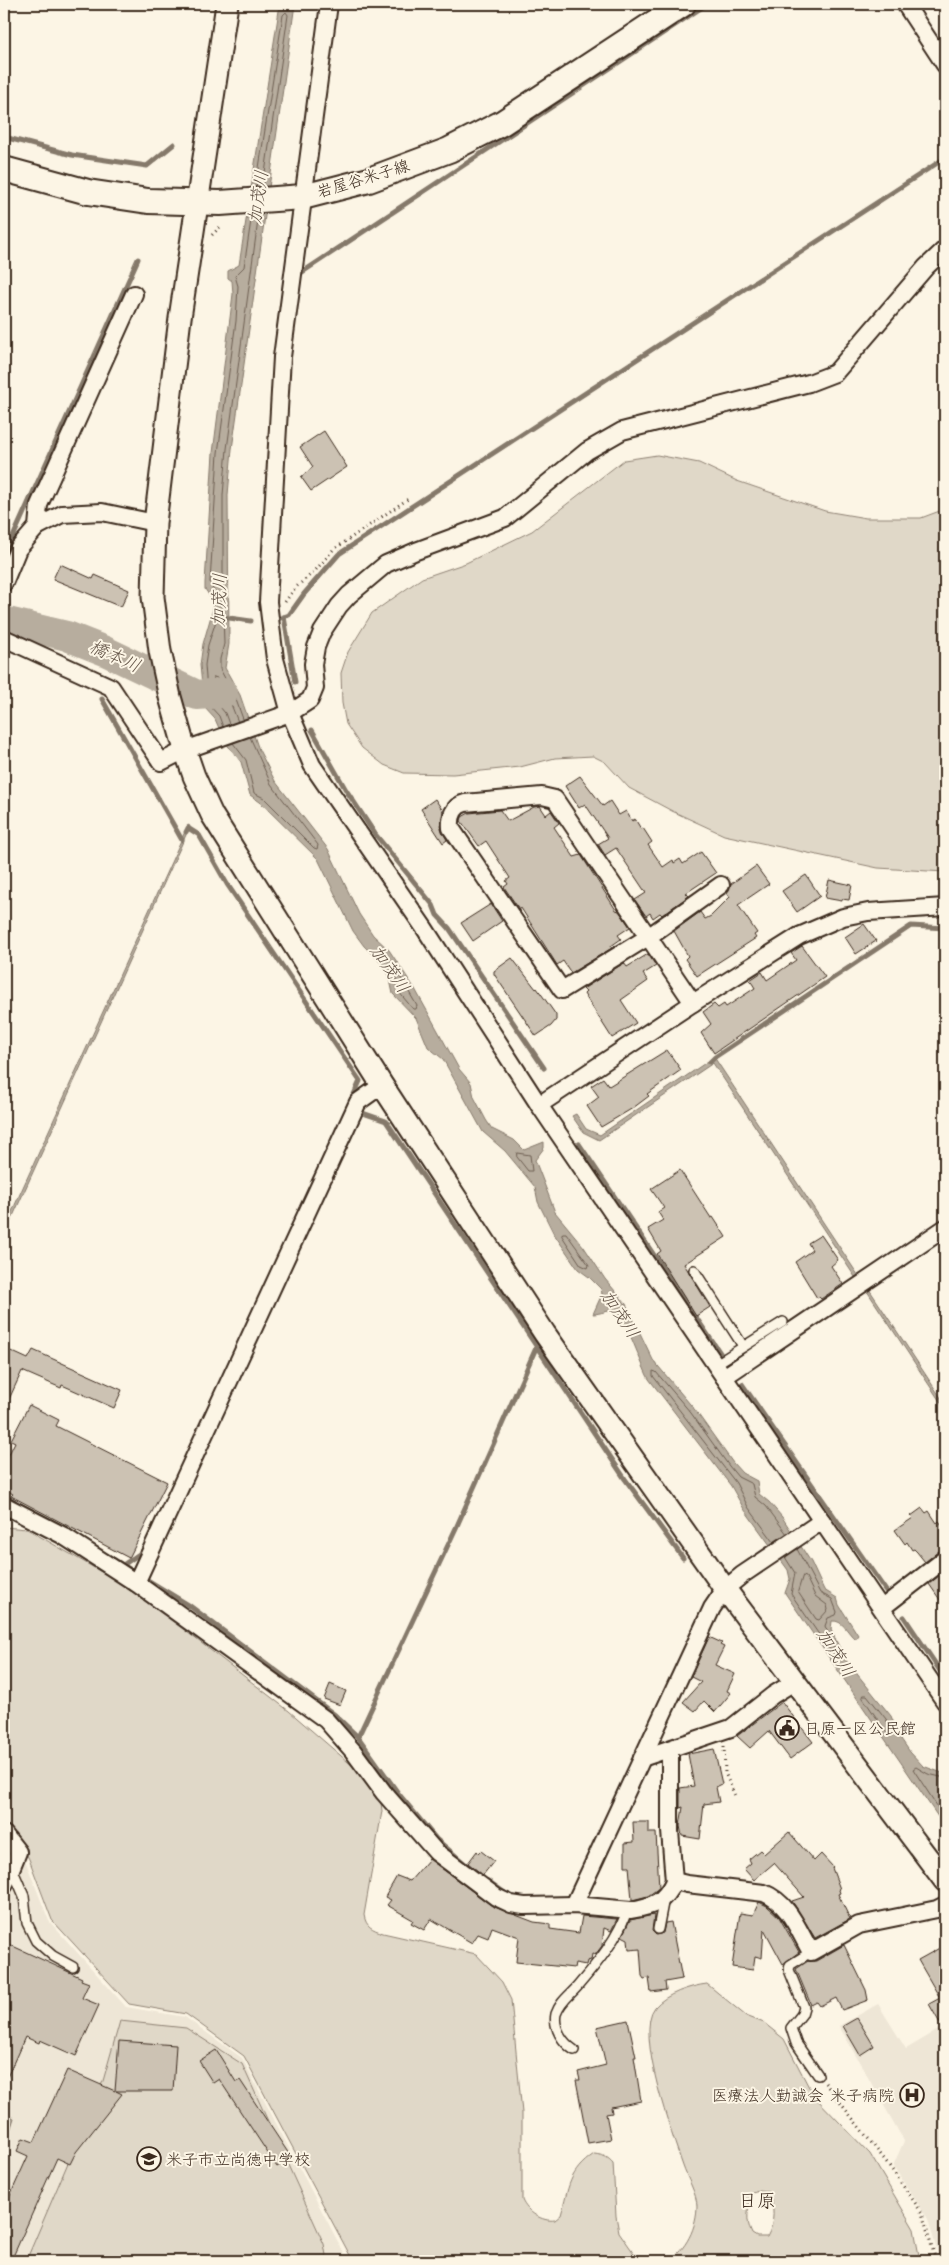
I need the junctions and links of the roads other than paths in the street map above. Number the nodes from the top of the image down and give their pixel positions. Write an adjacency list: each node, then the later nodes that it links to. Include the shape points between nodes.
1 (227, 4): 8 (street)
2 (329, 4): 7 (street)
3 (683, 4): 7 (main road, 岩屋谷米子線, via 502,123 449,150 369,180)
4 (905, 4): 5 (street)
5 (945, 65)
6 (4, 169): 8 (main road, 岩屋谷米子線, via 88,192 148,201)
7 (296, 198): 8 (main road, 岩屋谷米子線); 15 (street, via 282,357 269,607 276,659)
8 (196, 203): 11 (street)
9 (945, 249): 15 (street, via 835,373 809,383 622,431 587,451 505,518 386,564 349,596 327,622 316,647 313,664 315,688 310,700)
10 (134, 294): 12 (street, via 39,505)
11 (155, 522): 12 (street, via 102,512 62,514); 16 (street, via 153,597 160,651)
12 (37, 527): 13 (street, via 18,550)
13 (4, 583)
14 (4, 638): 16 (street, via 111,687 161,762)
15 (290, 713): 16 (street); 22 (street, via 312,765 425,929)
16 (185, 750): 21 (street, via 212,815)
17 (721, 885): 19 (street)
18 (945, 907): 20 (street, via 895,908 843,917 799,936)
19 (648, 937): 19 (street, via 562,990 451,828 454,809 465,803 542,796 555,799); 20 (street)
20 (693, 1003): 22 (street)
21 (382, 1084): 31 (street, via 358,1102); 32 (street, via 545,1334)
22 (539, 1105): 27 (street)
23 (945, 1228): 27 (street)
24 (694, 1270): 26 (lane)
25 (783, 1322): 26 (lane)
26 (743, 1346): 27 (lane)
27 (720, 1370): 29 (street)
28 (4, 1504): 31 (street, via 62,1534)
29 (816, 1525): 32 (street); 33 (street)
30 (945, 1559): 33 (street)
31 (136, 1583): 44 (street, via 326,1720 436,1852 485,1890 511,1904)
32 (725, 1589): 34 (street); 37 (street, via 712,1608)
33 (882, 1608): 35 (street)
34 (794, 1682): 36 (street, via 731,1728); 41 (street)
35 (945, 1702)
36 (670, 1749): 37 (street); 40 (street)
37 (642, 1758): 44 (street)
38 (4, 1834): 39 (street, via 18,1852)
39 (12, 1868): 42 (street); 49 (lane, via 24,1896 27,1923 36,1941 53,1956)
40 (674, 1881): 43 (street); 48 (street, via 774,1897 784,1905)
41 (945, 1881)
42 (4, 1886)
43 (664, 1897): 46 (street, via 646,1907); 47 (lane)
44 (574, 1905): 46 (street)
45 (945, 1905): 48 (street, via 859,1925)
46 (627, 1909): 50 (lane, via 617,1934 557,2012 556,2026 562,2039)
47 (658, 1929)
48 (811, 1952): 51 (lane, via 790,1965 789,1970 804,2007 792,2028 796,2043)
49 (73, 1966)
50 (574, 2050)
51 (818, 2075)

